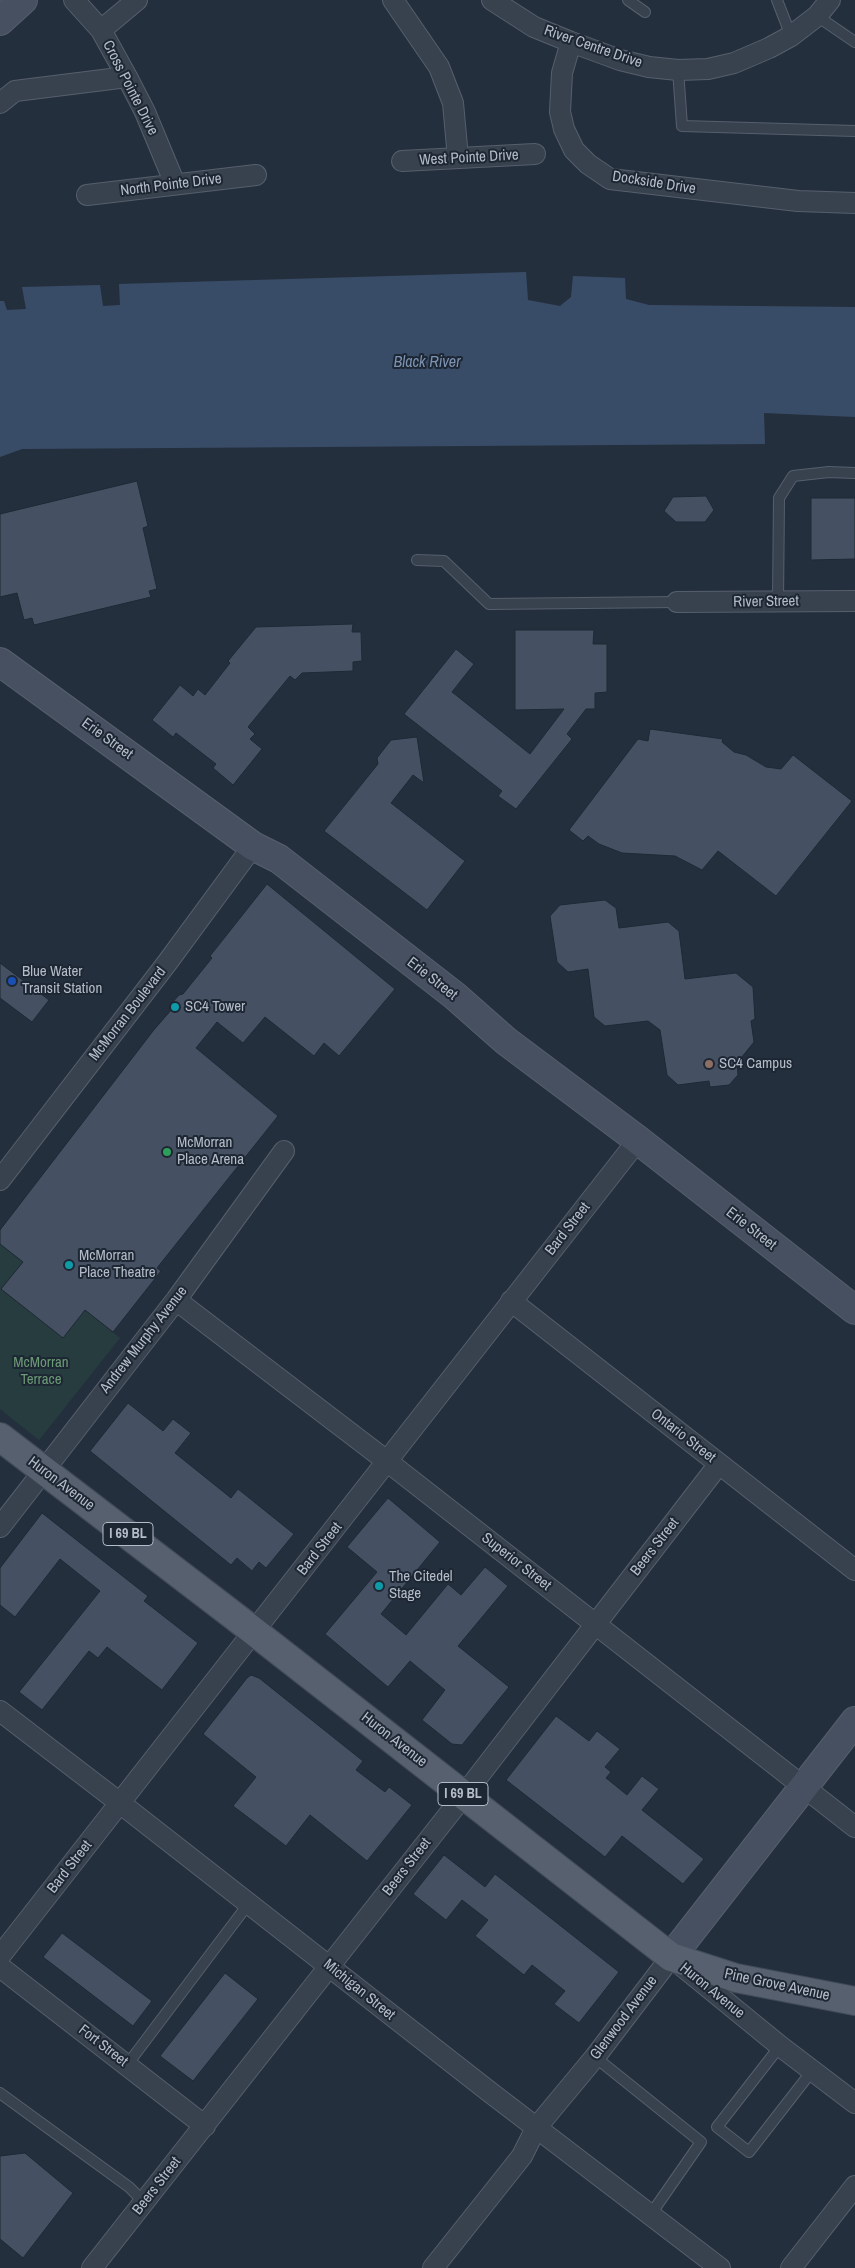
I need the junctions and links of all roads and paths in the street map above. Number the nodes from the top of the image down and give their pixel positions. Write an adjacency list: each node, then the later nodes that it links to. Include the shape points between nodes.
1 (23, 0): 11 (street)
2 (74, 0): 12 (street, Cross Pointe Drive)
3 (137, 0): 12 (street)
4 (392, 0): 21 (street, via 439,67 453,103)
5 (628, 0): 9 (lane)
6 (777, 0): 13 (lane)
7 (830, 0): 10 (street, River Centre Drive)
8 (497, 1): 14 (street, River Centre Drive, via 534,27)
9 (645, 12)
10 (817, 16): 13 (street, River Centre Drive); 15 (lane)
11 (0, 21)
12 (101, 30): 17 (street, Cross Pointe Drive)
13 (791, 36): 16 (street, River Centre Drive, via 734,63 708,69)
14 (571, 42): 16 (street, River Centre Drive, via 620,60); 26 (street, Dockside Drive, via 562,72 560,112 564,129 574,150 610,179 798,201)
15 (855, 42)
16 (678, 70): 19 (lane, via 682,126)
17 (127, 77): 18 (street, via 15,91); 24 (street, Cross Pointe Drive)
18 (0, 103)
19 (855, 131)
20 (535, 154): 21 (street, West Pointe Drive)
21 (458, 158): 22 (street, West Pointe Drive)
22 (402, 161)
23 (256, 175): 24 (street, North Pointe Drive)
24 (175, 184): 25 (street, North Pointe Drive)
25 (87, 195)
26 (855, 203)
27 (855, 473): 31 (lane, via 793,476 779,498)
28 (417, 560): 30 (lane, via 444,561 489,604)
29 (855, 601): 31 (street, River Street)
30 (677, 602): 31 (street, River Street)
31 (778, 602)
32 (0, 662): 33 (street, Erie Street)
33 (253, 846): 34 (street, Erie Street, via 279,859 455,996 506,1041); 36 (street, McMorran Boulevard, via 168,963)
34 (638, 1140): 38 (street, Bard Street); 39 (street, Erie Street)
35 (284, 1151): 37 (street, Andrew Murphy Avenue)
36 (3, 1170)
37 (176, 1300): 41 (street, Superior Street); 43 (street, Andrew Murphy Avenue)
38 (511, 1302): 41 (street, Bard Street); 42 (street, Ontario Street)
39 (855, 1310)
40 (0, 1437): 43 (main road, Huron Avenue / I 69 BL)
41 (388, 1462): 46 (street, Superior Street); 47 (street, Bard Street)
42 (719, 1464): 45 (street, Ontario Street); 46 (street, Beers Street)
43 (44, 1470): 44 (street, Andrew Murphy Avenue); 47 (main road, Huron Avenue / I 69 BL)
44 (0, 1527)
45 (855, 1570)
46 (595, 1624): 50 (street, Superior Street); 51 (street, Beers Street)
47 (255, 1632): 51 (main road, Huron Avenue / I 69 BL); 52 (street, Bard Street)
48 (0, 1711): 52 (street, Michigan Street)
49 (855, 1721): 50 (street, Glenwood Avenue)
50 (804, 1787): 53 (street, Superior Street); 56 (street, Glenwood Avenue)
51 (464, 1795): 56 (main road, Huron Avenue / I 69 BL); 57 (street, Beers Street)
52 (120, 1803): 54 (street, Michigan Street); 55 (street, Bard Street)
53 (855, 1827)
54 (249, 1903): 57 (street, Michigan Street); 62 (lane)
55 (0, 1956)
56 (671, 1957): 59 (main road, Pine Grove Avenue / I 69 BL, via 736,1978); 60 (street, Huron Avenue); 61 (street, Glenwood Avenue)
57 (330, 1966): 66 (street, Beers Street); 67 (street, Michigan Street)
58 (0, 1967): 62 (street, Fort Street)
59 (855, 2001)
60 (780, 2046): 63 (street, Huron Avenue); 63 (lane, via 717,2127 749,2152)
61 (595, 2057): 67 (street, Glenwood Avenue); 70 (lane, via 701,2142)
62 (128, 2065): 66 (street, Fort Street)
63 (812, 2071): 65 (street, Huron Avenue)
64 (0, 2093): 69 (lane, via 129,2187)
65 (855, 2103)
66 (205, 2126): 69 (street, Beers Street)
67 (536, 2128): 70 (street, Michigan Street); 72 (street, Glenwood Avenue, via 522,2156)
68 (855, 2186): 74 (street)
69 (144, 2202): 71 (street, Beers Street)
70 (651, 2214): 73 (street, Michigan Street)
71 (92, 2268)
72 (433, 2268)
73 (720, 2268)
74 (791, 2268)

